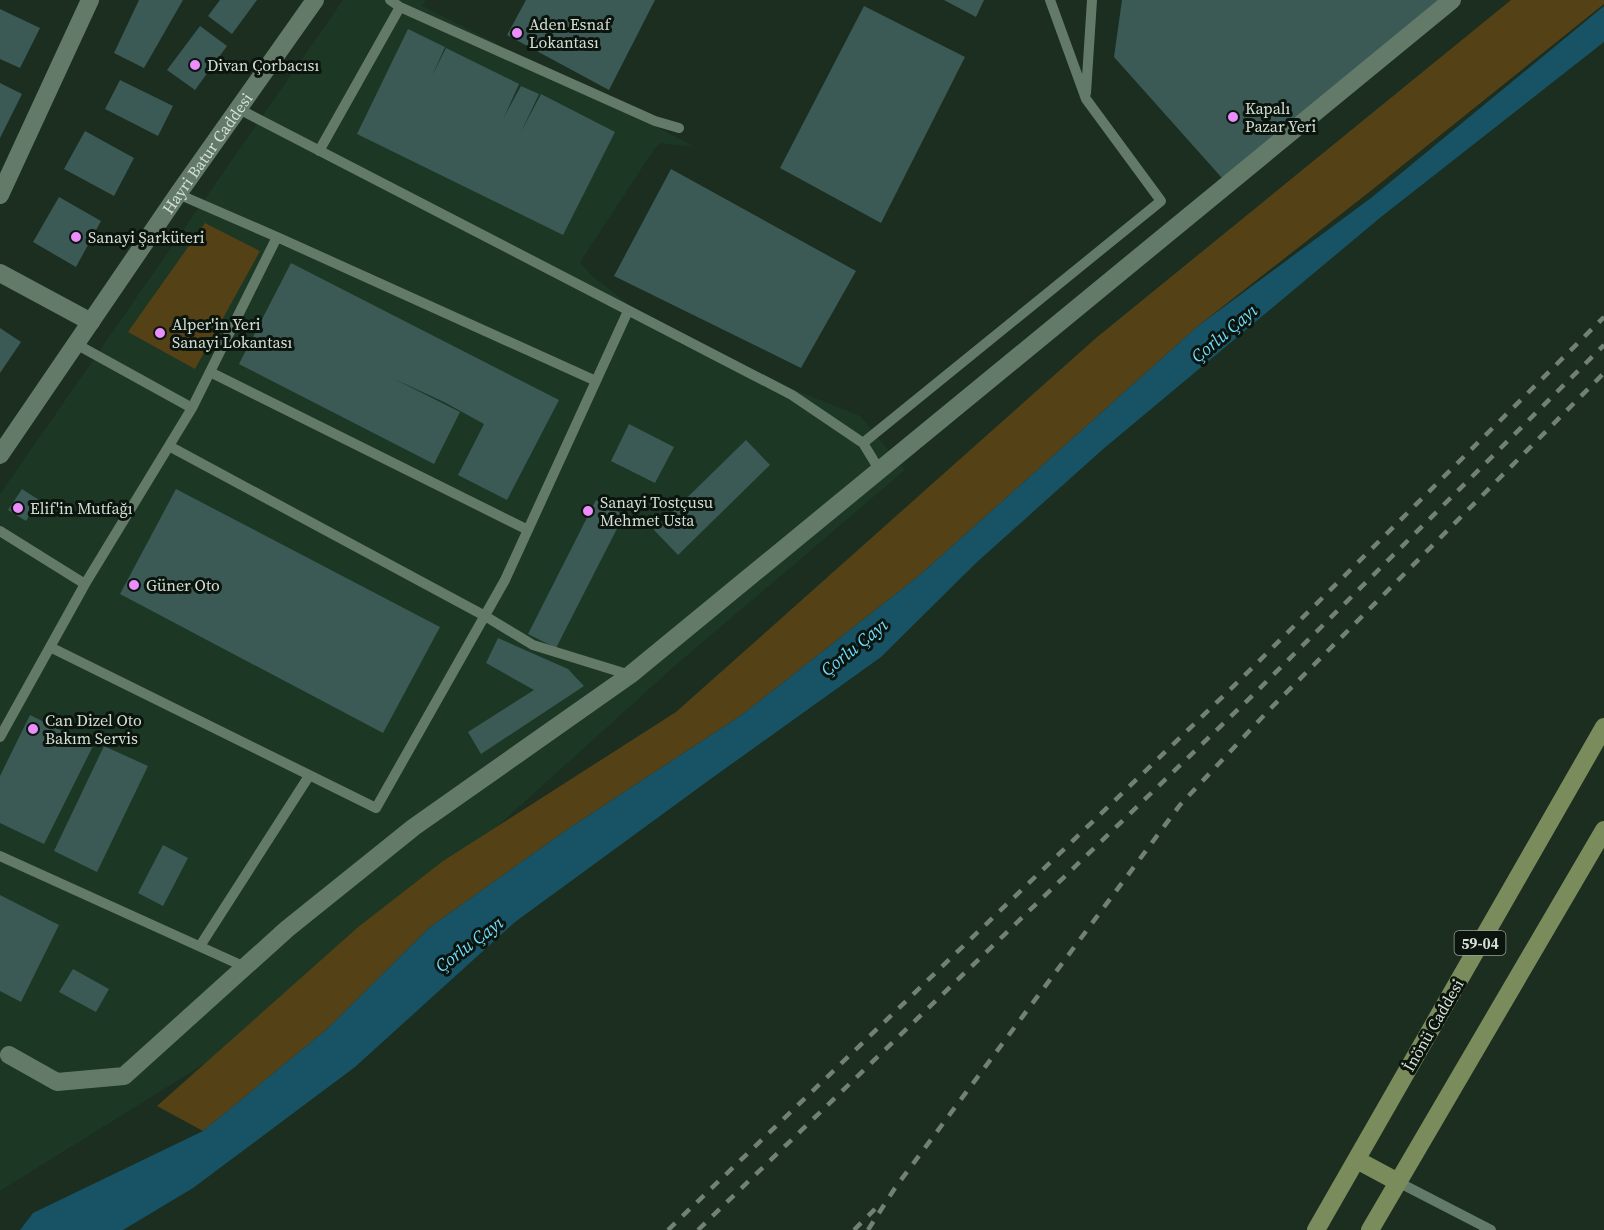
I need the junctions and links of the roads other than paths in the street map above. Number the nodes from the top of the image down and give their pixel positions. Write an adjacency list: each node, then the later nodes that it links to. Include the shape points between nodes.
1 (90, 0): 13 (street)
2 (315, 0): 9 (street, Hayri Batur Caddesi)
3 (390, 0): 7 (lane)
4 (1050, 0): 8 (lane)
5 (1092, 0): 8 (lane)
6 (1452, 0): 25 (street)
7 (400, 7): 10 (lane, via 655,121); 11 (lane)
8 (1086, 99): 22 (lane, via 1161,201)
9 (239, 109): 11 (lane); 12 (street, Hayri Batur Caddesi)
10 (679, 128)
11 (318, 151): 16 (lane)
12 (178, 194): 14 (lane); 17 (street, Hayri Batur Caddesi)
13 (0, 195)
14 (277, 237): 19 (lane); 20 (lane)
15 (0, 273): 17 (street)
16 (628, 310): 20 (lane); 22 (lane, via 792,395)
17 (91, 322): 18 (street, Hayri Batur Caddesi)
18 (76, 344): 21 (lane); 24 (street, Hayri Batur Caddesi)
19 (210, 372): 21 (lane); 26 (lane)
20 (596, 381): 26 (lane)
21 (192, 408): 23 (lane)
22 (863, 443): 25 (lane)
23 (169, 446): 28 (lane); 29 (lane)
24 (0, 455)
25 (880, 471): 31 (street)
26 (528, 530): 29 (lane)
27 (0, 531): 28 (lane)
28 (85, 584): 30 (lane)
29 (485, 616): 31 (lane, via 533,645); 35 (lane, via 376,808)
30 (50, 647): 32 (lane); 35 (lane)
31 (630, 675): 39 (street, via 414,827)
32 (5, 716): 34 (lane)
33 (1604, 727): 41 (main road, İnönü Caddesi / 59-04)
34 (0, 737)
35 (309, 776): 38 (lane)
36 (1604, 830): 42 (main road, 59-04)
37 (0, 856): 38 (lane)
38 (200, 946): 39 (lane)
39 (245, 967): 40 (street, via 124,1076 57,1082)
40 (9, 1055)
41 (1357, 1160): 42 (main road); 44 (main road, İnönü Caddesi / 59-04)
42 (1398, 1182): 43 (lane); 45 (main road, 59-04)
43 (1485, 1229)
44 (1316, 1230)
45 (1370, 1230)

